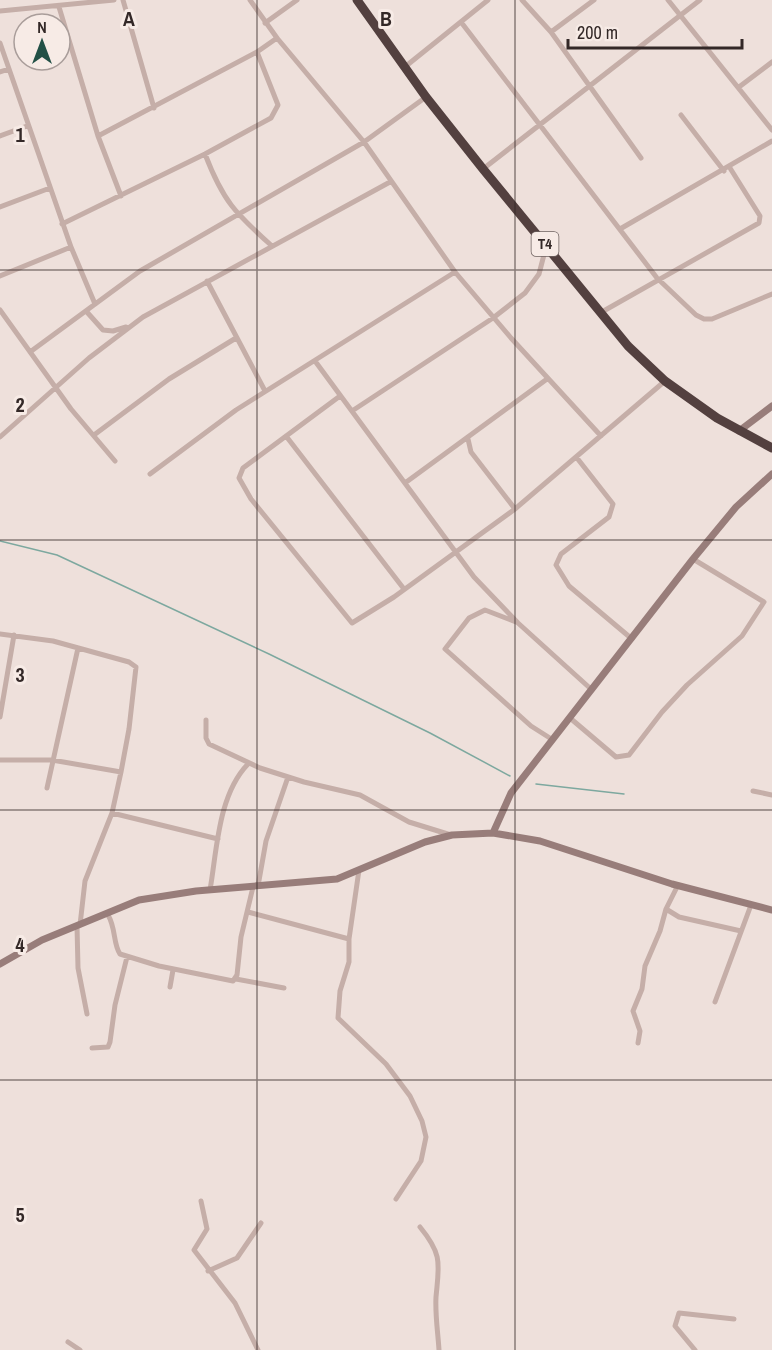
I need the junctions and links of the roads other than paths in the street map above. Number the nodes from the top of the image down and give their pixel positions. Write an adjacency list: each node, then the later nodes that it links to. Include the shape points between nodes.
1 (114, 0): 11 (street)
2 (123, 0): 27 (street)
3 (250, 0): 15 (street)
4 (297, 0): 15 (street)
5 (357, 0): 21 (highway, T4)
6 (488, 0): 14 (street)
7 (522, 0): 16 (street)
8 (594, 0): 16 (street)
9 (668, 0): 13 (street)
10 (700, 0): 13 (street)
11 (59, 7): 12 (street); 33 (street)
12 (0, 11)
13 (680, 17): 24 (street); 25 (street)
14 (461, 22): 21 (street); 29 (street)
15 (266, 23): 17 (street)
16 (551, 32): 24 (street)
17 (277, 38): 19 (street); 35 (street)
18 (0, 43): 22 (street)
19 (257, 52): 27 (street); 36 (street, via 278,105 276,112)
20 (772, 62): 25 (street)
21 (406, 66): 26 (highway, T4)
22 (9, 69): 23 (street); 30 (street)
23 (0, 72)
24 (590, 84): 29 (street); 37 (street)
25 (739, 87): 31 (street)
26 (426, 97): 35 (street); 38 (highway, T4)
27 (154, 108): 33 (street)
28 (681, 115): 39 (street)
29 (539, 124): 38 (street); 46 (street)
30 (27, 126): 32 (street); 41 (street)
31 (772, 130)
32 (0, 136)
33 (98, 136): 42 (street)
34 (772, 141): 39 (street)
35 (364, 142): 40 (street); 44 (street)
36 (205, 154): 42 (street); 44 (street, via 225,201)
37 (641, 158)
38 (483, 169): 47 (highway, T4)
39 (727, 169): 46 (street); 52 (street, via 760,216 759,223)
40 (390, 182): 48 (street); 50 (street)
41 (50, 188): 43 (street); 45 (street)
42 (121, 196): 45 (street)
43 (0, 207)
44 (236, 214): 48 (street); 55 (street, via 140,271)
45 (62, 224): 49 (street)
46 (620, 229): 52 (street)
47 (546, 245): 58 (highway, T4); 59 (street, via 533,284)
48 (272, 246): 53 (street)
49 (70, 247): 51 (street); 55 (street)
50 (455, 272): 59 (street); 63 (street)
51 (0, 276)
52 (657, 278): 54 (street, via 704,319); 58 (street)
53 (207, 281): 60 (street); 61 (street)
54 (772, 294)
55 (95, 304): 57 (street)
56 (0, 310): 62 (street)
57 (86, 311): 60 (street, via 103,330); 62 (street)
58 (599, 313): 65 (highway, T4)
59 (494, 318): 64 (street); 70 (street)
60 (130, 326): 66 (street)
61 (236, 338): 67 (street); 72 (street, via 170,379)
62 (30, 352): 66 (street)
63 (315, 362): 67 (street); 68 (street)
64 (547, 379): 74 (street); 76 (street)
65 (665, 381): 71 (highway, T4); 74 (street)
66 (55, 387): 72 (street); 75 (street)
67 (265, 391): 80 (street)
68 (340, 396): 70 (street); 73 (street)
69 (772, 406): 71 (street)
70 (351, 411): 82 (street)
71 (739, 431): 77 (highway, T4)
72 (94, 435): 79 (street)
73 (286, 436): 86 (street); 86 (street, via 241,471 240,483 251,499 350,622 357,622)
74 (601, 436): 78 (street)
75 (0, 437)
76 (468, 439): 82 (street); 83 (street, via 471,452)
77 (772, 448)
78 (577, 458): 83 (street); 92 (street, via 613,509 609,517 561,554 556,565 569,585)
79 (115, 461)
80 (150, 474)
81 (772, 474): 85 (street, via 736,507)
82 (405, 483): 84 (street)
83 (515, 509): 84 (street)
84 (455, 554): 86 (street); 89 (street)
85 (693, 559): 87 (street); 92 (street)
86 (404, 589)
87 (764, 602): 88 (street); 96 (street, via 742,636 662,711 629,755 616,757)
88 (772, 604)
89 (518, 623): 94 (street); 98 (street, via 485,610 469,618 445,649 531,726)
90 (0, 634): 91 (street)
91 (14, 635): 93 (street); 95 (street)
92 (632, 639): 94 (street)
93 (78, 648): 100 (street); 102 (street, via 136,667)
94 (592, 690): 96 (street)
95 (0, 717)
96 (570, 718): 98 (street)
97 (207, 720): 101 (street, via 209,744)
98 (553, 740): 108 (street, via 512,793)
99 (0, 760): 100 (street)
100 (52, 760): 102 (street); 104 (street)
101 (248, 764): 103 (street); 110 (street, via 236,780)
102 (121, 772): 107 (street)
103 (288, 777): 109 (street, via 360,795 409,822); 113 (street, via 266,841)
104 (47, 788)
105 (753, 790): 106 (street)
106 (772, 795)
107 (112, 813): 110 (street); 120 (street, via 85,880)
108 (493, 833): 109 (street); 112 (street, via 562,846)
109 (452, 835): 111 (street)
110 (218, 839): 114 (street)
111 (359, 870): 113 (street, via 337,879); 122 (street)
112 (678, 885): 115 (street); 116 (street)
113 (256, 887): 114 (street); 118 (street)
114 (210, 890): 119 (street, via 139,900)
115 (751, 906): 117 (street); 121 (street)
116 (666, 909): 121 (street); 131 (street, via 633,1011 640,1030)
117 (772, 910)
118 (248, 912): 122 (street); 126 (street)
119 (108, 915): 120 (street); 123 (street, via 116,930 118,952)
120 (78, 925): 124 (street); 130 (street, via 78,968)
121 (741, 932): 129 (street)
122 (349, 939): 133 (street, via 351,953 340,991 339,1020 399,1079 422,1121 426,1137 421,1161)
123 (127, 957): 125 (street); 132 (street, via 110,1042 108,1047)
124 (0, 964)
125 (174, 970): 126 (street); 127 (street)
126 (236, 979): 128 (street)
127 (170, 987)
128 (284, 988)
129 (715, 1002)
130 (87, 1014)
131 (638, 1043)
132 (92, 1048)
133 (396, 1199)
134 (201, 1201): 137 (street, via 207,1229 194,1250)
135 (261, 1223): 137 (street, via 237,1258)
136 (420, 1227): 142 (street, via 433,1243 440,1264 436,1306)
137 (208, 1271): 141 (street, via 235,1304)
138 (734, 1319): 143 (street, via 679,1313 675,1326)
139 (68, 1342): 140 (street)
140 (80, 1350)
141 (258, 1350)
142 (439, 1350)
143 (695, 1350)

